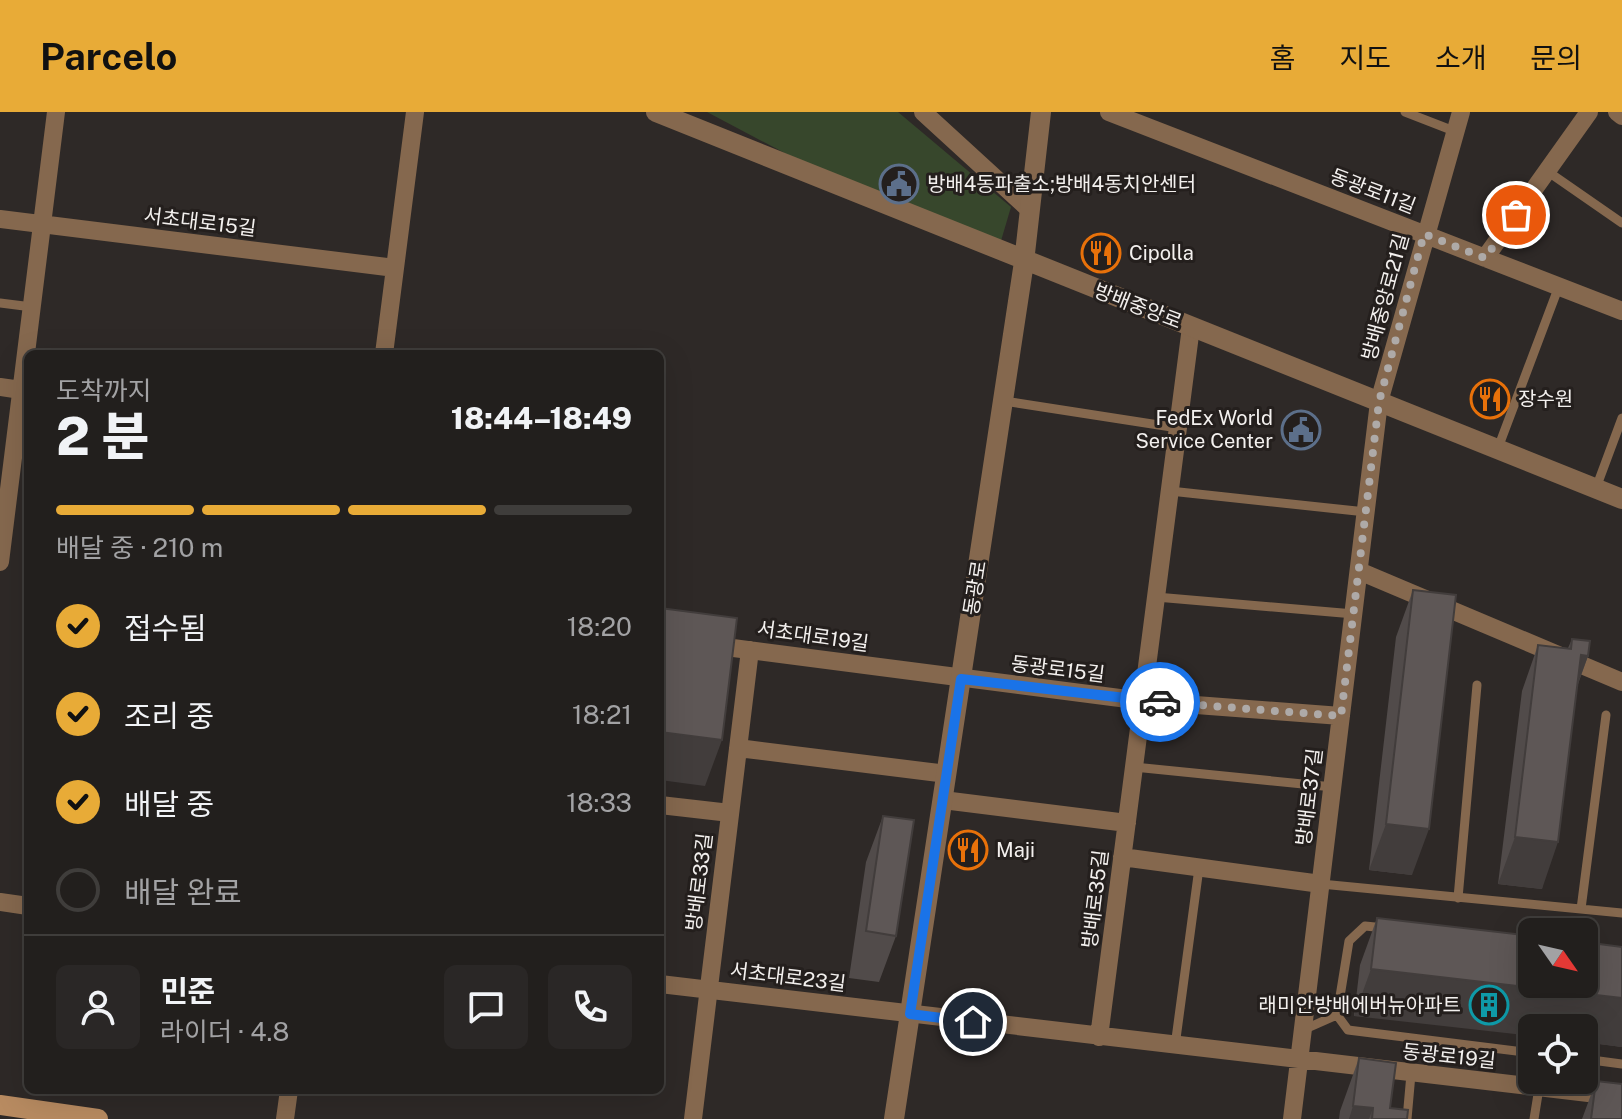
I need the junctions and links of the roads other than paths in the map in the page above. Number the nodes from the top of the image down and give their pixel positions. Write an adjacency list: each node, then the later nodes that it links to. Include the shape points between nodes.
1 (56, 112): 18 (street)
2 (415, 112): 22 (street)
3 (656, 112): 21 (street, 방배중앙로)
4 (923, 112): 15 (street)
5 (1041, 112): 15 (street, 동광로)
6 (1109, 112): 12 (street, 동광로11길)
7 (1405, 112): 13 (lane)
8 (1461, 112): 13 (street, 방배중앙로21길)
9 (1589, 112): 14 (street)
10 (1617, 112): 11 (street)
11 (1622, 116)
12 (1147, 119): 19 (street, 동광로11길)
13 (1454, 131): 19 (street, 방배중앙로21길)
14 (1547, 171): 17 (lane); 20 (street)
15 (1030, 210): 21 (street, 동광로)
16 (0, 219): 18 (street, 서초대로15길)
17 (1622, 223)
18 (42, 224): 22 (street, 서초대로15길); 25 (street)
19 (1424, 234): 20 (street, 동광로11길); 34 (street, 방배중앙로21길)
20 (1485, 258): 23 (street, 동광로11길)
21 (1024, 262): 27 (street, 방배중앙로); 33 (street, 동광로)
22 (395, 268): 29 (street)
23 (1559, 286): 26 (street, 동광로11길); 37 (lane)
24 (0, 303): 25 (lane)
25 (32, 307): 28 (street)
26 (1622, 311)
27 (1191, 327): 34 (street, 방배중앙로); 36 (street, 방배로35길)
28 (26, 350)
29 (385, 350)
30 (24, 367): 32 (street)
31 (0, 387): 32 (street)
32 (21, 390): 38 (street)
33 (1003, 401): 36 (lane); 49 (street, 동광로)
34 (1379, 402): 37 (street, 방배중앙로); 42 (street, 방배로37길)
35 (1622, 418): 39 (lane)
36 (1178, 428): 40 (street, 방배로35길)
37 (1497, 449): 39 (street, 방배중앙로)
38 (6, 469): 43 (street)
39 (1596, 488): 41 (street, 방배중앙로)
40 (1170, 491): 42 (lane); 45 (street, 방배로35길)
41 (1622, 499)
42 (1366, 512): 44 (street, 방배로37길)
43 (0, 559)
44 (1359, 571): 46 (street, 방배로37길); 50 (street)
45 (1156, 597): 46 (lane); 52 (street, 방배로35길)
46 (1354, 614): 54 (street, 방배로37길)
47 (690, 642): 48 (street, 서초대로19길)
48 (750, 650): 49 (street, 서초대로19길); 55 (street, 방배로33길)
49 (961, 679): 52 (street, 동광로15길); 57 (street, 동광로)
50 (1622, 682)
51 (1477, 685): 66 (lane)
52 (1143, 701): 54 (street, 동광로15길); 56 (street, 방배로35길)
53 (1606, 715): 69 (lane)
54 (1341, 716): 58 (street, 방배로37길)
55 (738, 748): 57 (street); 61 (street, 방배로33길)
56 (1134, 767): 58 (lane); 62 (street, 방배로35길)
57 (947, 774): 59 (street, 동광로)
58 (1333, 787): 65 (street, 방배로37길)
59 (943, 800): 62 (street); 74 (street, 동광로)
60 (664, 805): 61 (street)
61 (730, 813): 73 (street, 방배로33길)
62 (1127, 823): 63 (street, 방배로35길)
63 (1122, 857): 64 (street); 77 (street, 방배로35길)
64 (1199, 868): 65 (street); 78 (lane)
65 (1321, 884): 66 (lane); 76 (street, 방배로37길)
66 (1458, 898): 69 (lane)
67 (0, 902): 68 (street)
68 (24, 905)
69 (1581, 909): 70 (lane)
70 (1622, 913)
71 (1395, 929): 75 (lane, via 1365,926 1349,941)
72 (664, 984): 73 (street, 서초대로23길)
73 (708, 990): 74 (street, 서초대로23길); 92 (street, 방배로33길)
74 (910, 1014): 77 (street, 동광로19길); 93 (street, 동광로)
75 (1337, 1015): 76 (lane); 79 (lane, via 1348,1030)
76 (1303, 1030): 80 (street, 방배로37길)
77 (1099, 1037): 78 (street, 동광로19길)
78 (1175, 1046): 80 (street, 동광로19길)
79 (1518, 1051)
80 (1299, 1061): 83 (street, 동광로19길); 94 (street, 방배로37길)
81 (1598, 1061): 82 (lane)
82 (1622, 1064)
83 (1411, 1074): 84 (street, 동광로19길); 95 (lane)
84 (1518, 1086)
85 (288, 1094): 91 (street)
86 (1538, 1094): 96 (lane)
87 (1594, 1094): 88 (street, 동광로19길)
88 (1622, 1097)
89 (0, 1105): 90 (main road)
90 (98, 1119)
91 (285, 1119)
92 (693, 1119)
93 (894, 1119)
94 (1292, 1119)
95 (1407, 1119)
96 (1534, 1119)

